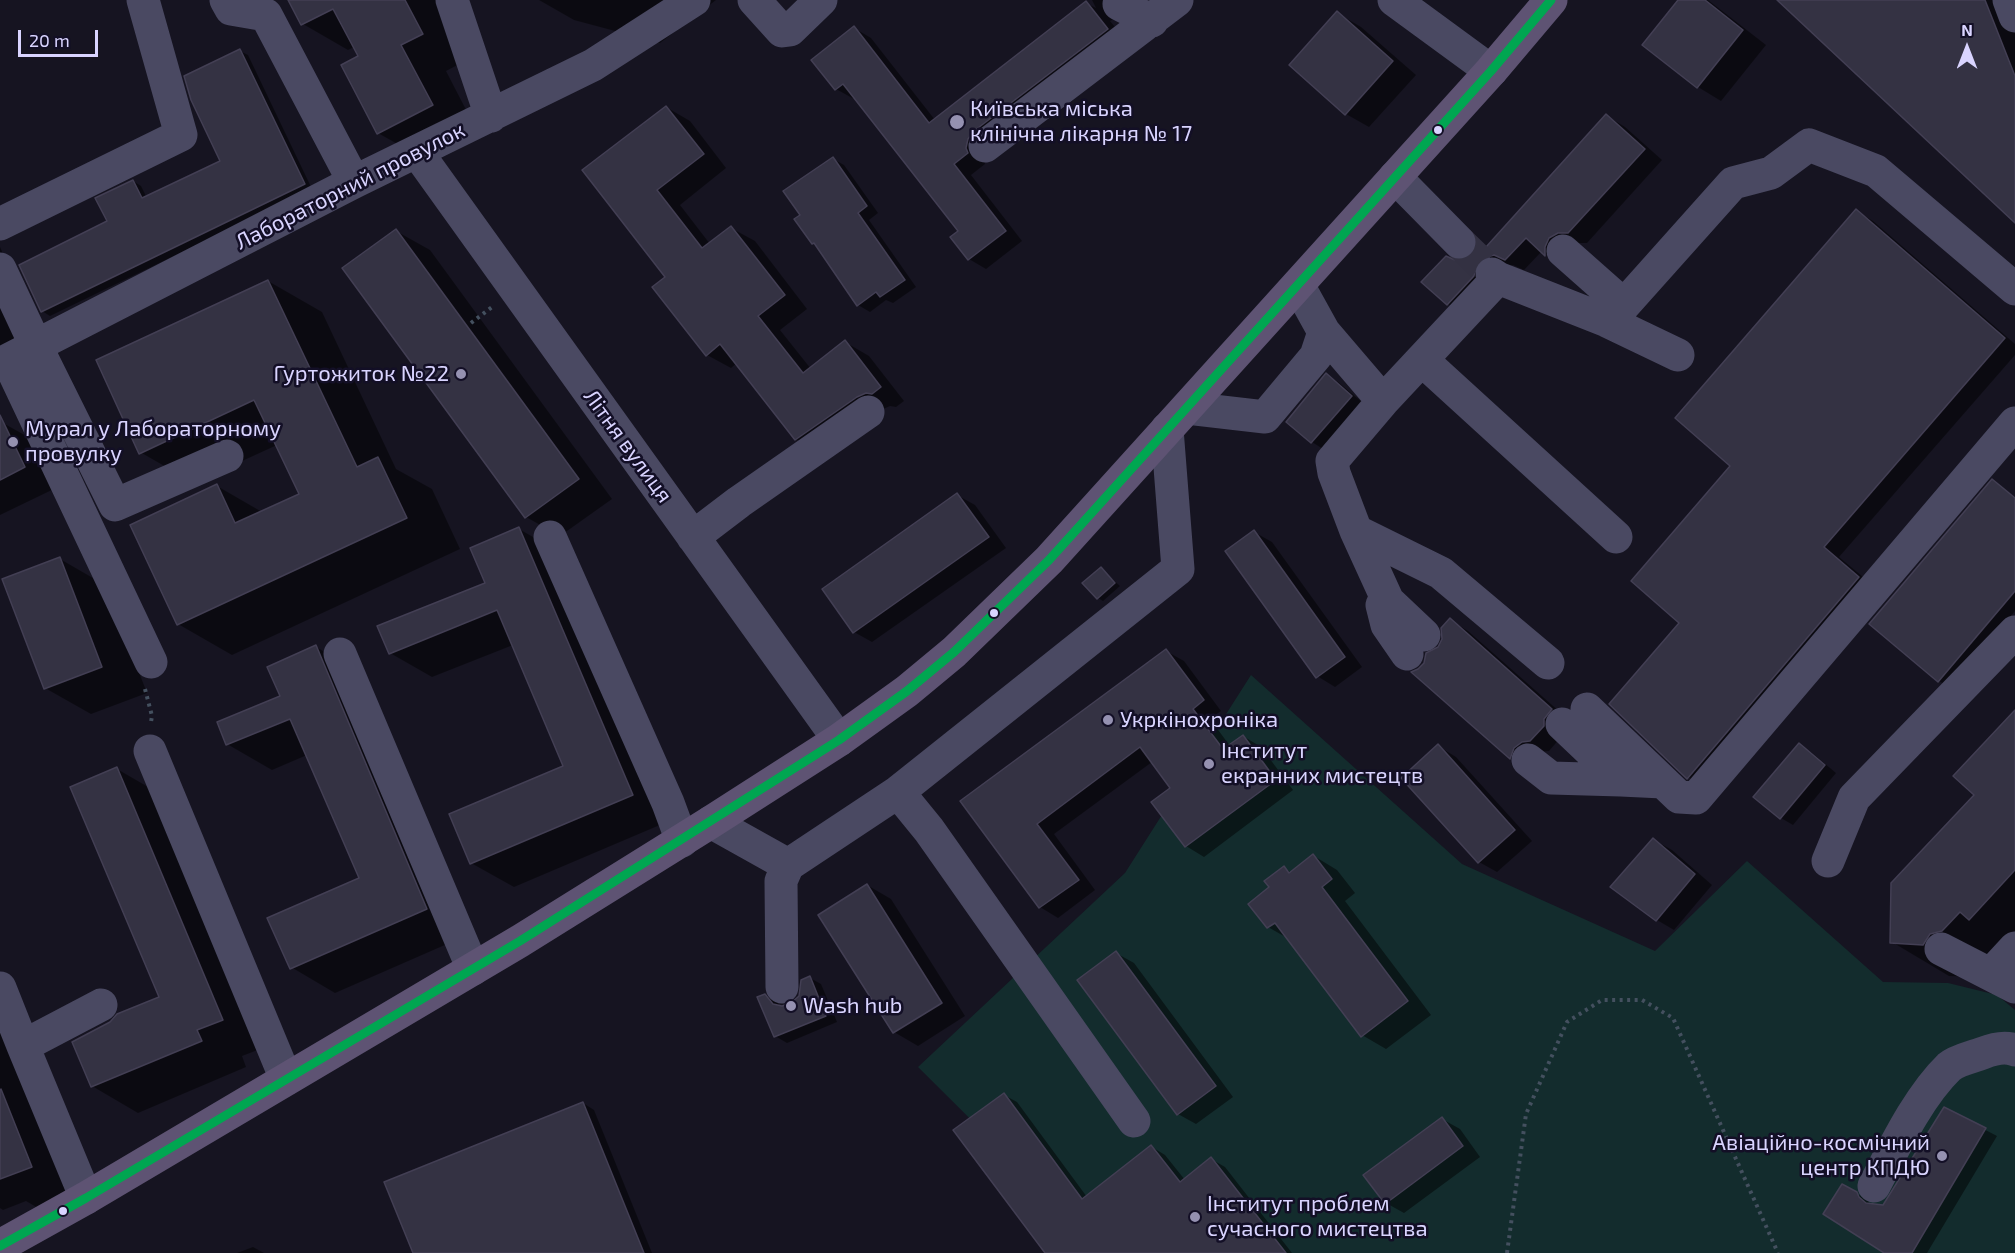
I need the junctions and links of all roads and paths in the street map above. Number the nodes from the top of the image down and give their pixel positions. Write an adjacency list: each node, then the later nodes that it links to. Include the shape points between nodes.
1 (143, 0): 20 (street, via 181,135)
2 (226, 0): 19 (street, via 231,9 266,15)
3 (452, 0): 15 (street)
4 (694, 0): 15 (street, Лабораторний провулок, via 593,65)
5 (754, 0): 6 (street, via 786,32)
6 (821, 0)
7 (1177, 0): 13 (street)
8 (1394, 0): 14 (street)
9 (1551, 0): 14 (main road)
10 (2009, 0): 12 (street)
11 (1119, 4): 13 (street)
12 (2015, 16)
13 (1152, 21): 16 (street)
14 (1491, 71): 18 (main road)
15 (491, 116): 17 (street, Лабораторний провулок)
16 (985, 146)
17 (417, 152): 19 (street, Лабораторний провулок); 37 (street, Літня вулиця)
18 (1395, 177): 21 (street); 24 (main road)
19 (354, 182): 29 (street, Лабораторний провулок)
20 (0, 224)
21 (1459, 242)
22 (1563, 252): 26 (street)
23 (0, 269): 29 (street)
24 (1298, 285): 27 (street); 33 (main road)
25 (2015, 289): 26 (street, via 1876,171 1809,145 1771,173 1733,183)
26 (1616, 313): 28 (street); 30 (street, via 1495,276)
27 (1324, 332): 31 (street); 33 (street, via 1316,356 1266,417)
28 (1678, 355)
29 (15, 357): 35 (street, via 115,505); 43 (street)
30 (1422, 360): 31 (street); 38 (street)
31 (1383, 401): 39 (street, via 1332,461)
32 (868, 411): 37 (street)
33 (1177, 419): 46 (main road, via 1049,561 991,618 907,691); 50 (street, via 1178,569)
34 (2015, 423): 49 (street, via 1696,798 1679,797)
35 (226, 456)
36 (550, 537): 52 (street)
37 (693, 537): 46 (street, Літня вулиця)
38 (1616, 537)
39 (1363, 544): 41 (street, via 1388,601); 44 (street, via 1441,573)
40 (2015, 632): 53 (street, via 1854,798)
41 (1423, 635)
42 (340, 654): 57 (street)
43 (152, 662): 47 (path, via 145,690 152,716)
44 (1548, 663)
45 (1555, 734): 48 (street); 48 (street, via 1551,778); 49 (street)
46 (838, 740): 51 (main road)
47 (150, 751): 64 (street)
48 (1621, 780): 49 (street)
49 (1663, 782)
50 (898, 792): 54 (street); 65 (street, via 929,830)
51 (711, 822): 52 (main road); 54 (street)
52 (682, 841): 57 (main road)
53 (1828, 861)
54 (788, 865): 59 (street, via 781,880)
55 (2015, 948): 58 (street)
56 (1941, 949): 58 (street)
57 (473, 969): 64 (main road)
58 (2003, 980)
59 (782, 987)
60 (0, 988): 62 (street)
61 (101, 1005): 62 (street)
62 (23, 1046): 67 (street)
63 (2015, 1050): 66 (street, via 1991,1050 1951,1066 1922,1102)
64 (286, 1079): 67 (main road)
65 (1134, 1121)
66 (1874, 1186)
67 (86, 1198): 68 (main road)
68 (0, 1246)
69 (1507, 1253): 70 (path, via 1526,1114 1567,1022 1602,1000 1642,1000 1673,1018)
70 (1778, 1253)

